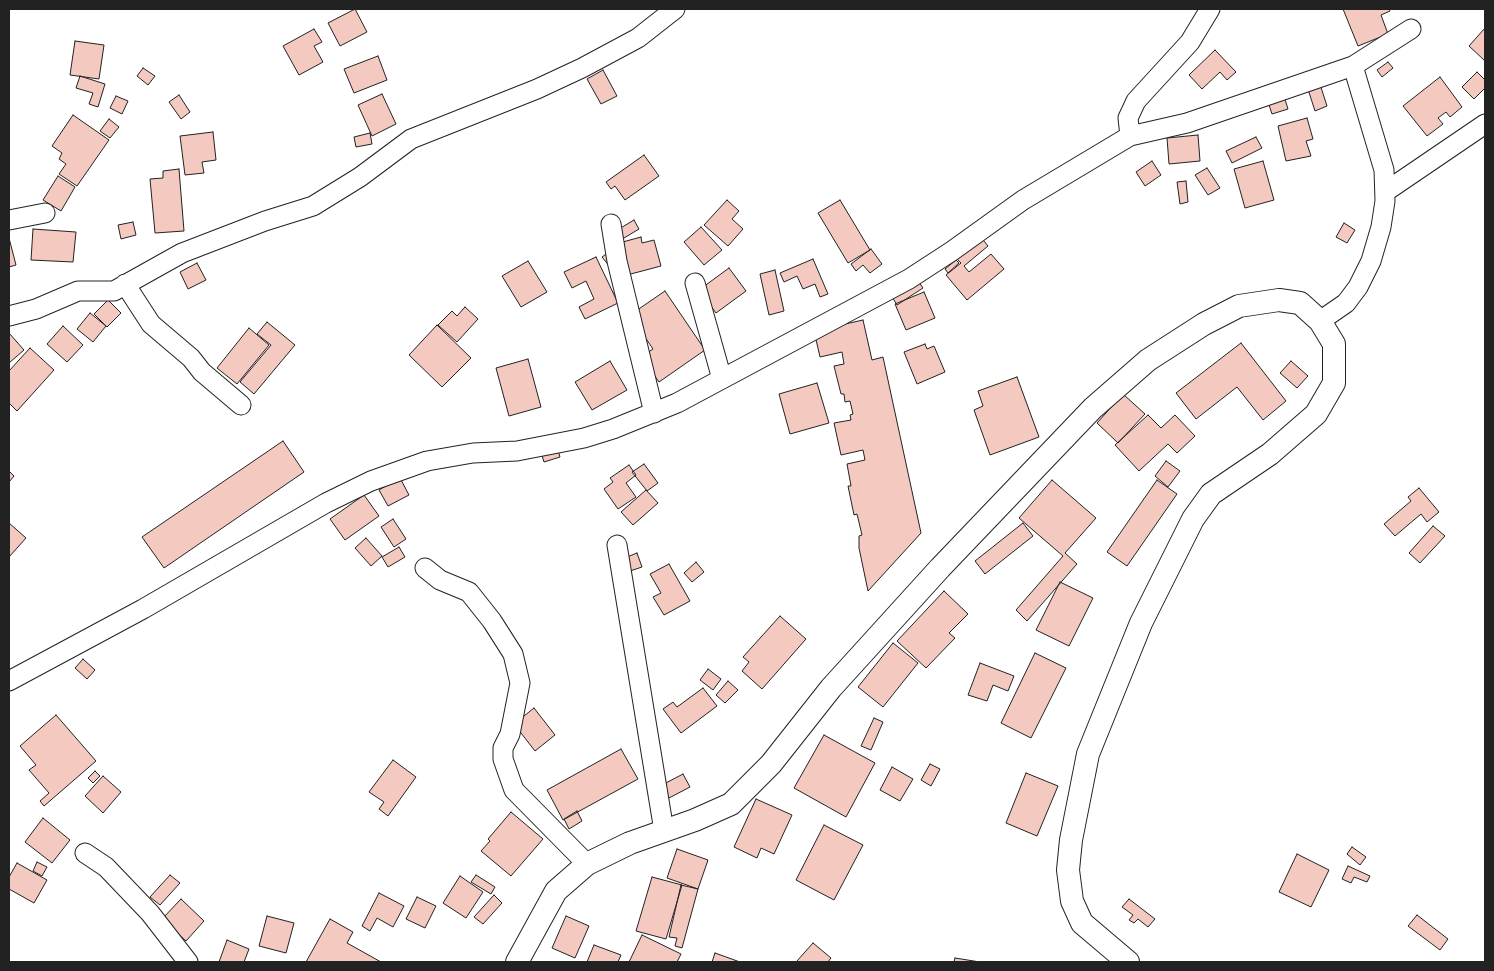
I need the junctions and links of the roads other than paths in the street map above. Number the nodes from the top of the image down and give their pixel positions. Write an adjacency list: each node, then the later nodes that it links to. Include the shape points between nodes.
1 (675, 9): 12 (street, via 638,38 582,68 411,139 360,177 313,206 182,253)
2 (1210, 9): 6 (street, via 1190,42 1136,101 1128,118)
3 (1411, 29): 4 (street)
4 (1353, 66): 6 (street, via 1187,123); 7 (street, via 1384,170)
5 (1485, 124): 7 (street)
6 (1130, 136): 15 (street, via 1023,200 909,278)
7 (1385, 192): 14 (street, via 1381,227 1371,261 1358,287 1346,304)
8 (45, 213): 9 (street)
9 (9, 220)
10 (611, 224): 17 (street)
11 (695, 283): 15 (street)
12 (125, 284): 13 (street, via 114,290 78,291 36,309); 16 (street, via 152,324)
13 (9, 316)
14 (1320, 321): 21 (main road, via 1300,302 1279,300 1238,306 1148,360 1093,408 940,568 831,688 771,764 731,804); 26 (main road, via 1334,344 1334,383 1316,414 1270,454 1211,494 1193,519 1141,623 1088,754 1071,840 1068,870 1072,902 1082,923)
15 (722, 379): 17 (street)
16 (241, 405)
17 (654, 413): 20 (street, via 584,438 517,451 473,452 427,461 371,481 326,503 143,609)
18 (617, 546): 21 (street)
19 (425, 568): 23 (street, via 440,580 469,592 513,654 520,683 503,759 514,790)
20 (9, 681)
21 (664, 831): 23 (main road)
22 (85, 854): 24 (street, via 106,866 150,913)
23 (587, 864): 25 (main road, via 556,891)
24 (188, 962)
25 (517, 962)
26 (1128, 962)

